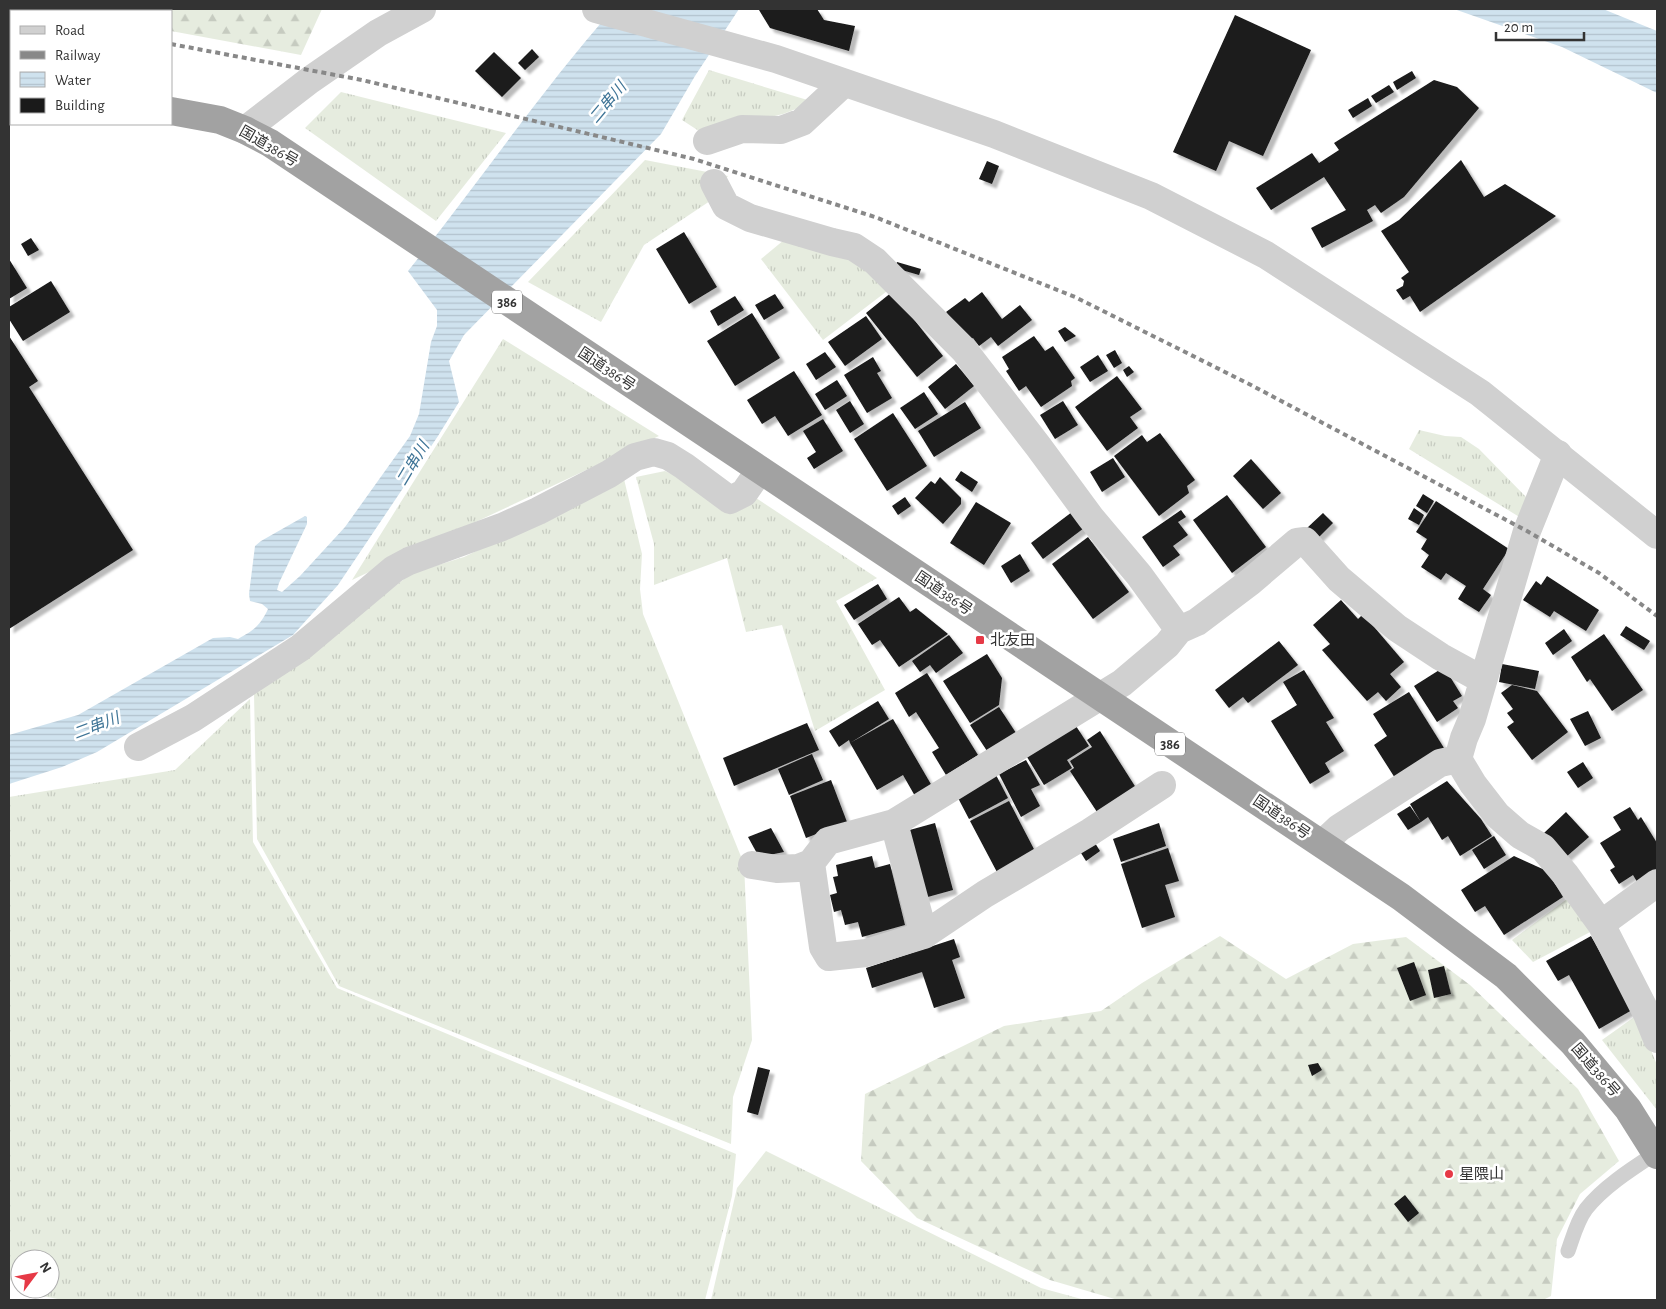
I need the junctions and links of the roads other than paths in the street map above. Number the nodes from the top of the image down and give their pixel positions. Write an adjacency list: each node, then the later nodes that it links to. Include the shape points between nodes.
1 (422, 9): 5 (street, via 317,75)
2 (596, 9): 3 (street, via 776,59)
3 (844, 83): 6 (street, via 802,122 781,130 742,129); 8 (street, via 994,134 1152,196 1266,254 1480,393)
4 (172, 111): 5 (highway, 国道386号 / 386, via 220,120)
5 (246, 130): 9 (highway, 国道386号 / 386)
6 (707, 141)
7 (714, 183): 11 (street, via 726,206 750,218 854,247 881,266 964,350)
8 (1558, 454): 10 (street); 12 (street, via 1527,530)
9 (760, 470): 13 (highway, 国道386号 / 386); 14 (street, via 744,493 730,500 668,456 654,452 635,457 538,511 394,569 300,648 193,718)
10 (1657, 535)
11 (1179, 630): 12 (street, via 1197,622 1297,542 1305,541 1338,579 1397,628); 13 (street, via 1134,674)
12 (1483, 680): 15 (street)
13 (1100, 697): 17 (street); 18 (highway, 国道386号 / 386)
14 (138, 747)
15 (1458, 759): 18 (street, via 1440,763 1339,828); 22 (street, via 1497,815 1520,835 1543,848)
16 (1162, 785): 23 (street)
17 (894, 823): 19 (street, via 828,841); 23 (street)
18 (1322, 844): 25 (highway, 国道386号 / 386, via 1401,897 1506,976 1573,1043 1628,1109)
19 (812, 863): 20 (street, via 798,868 777,869); 23 (street, via 823,947 829,957 866,953)
20 (752, 865)
21 (1657, 883): 22 (street)
22 (1601, 924): 24 (street)
23 (924, 935)
24 (1657, 1039)
25 (1657, 1153): 26 (lane, via 1608,1187 1586,1208)
26 (1568, 1251)

